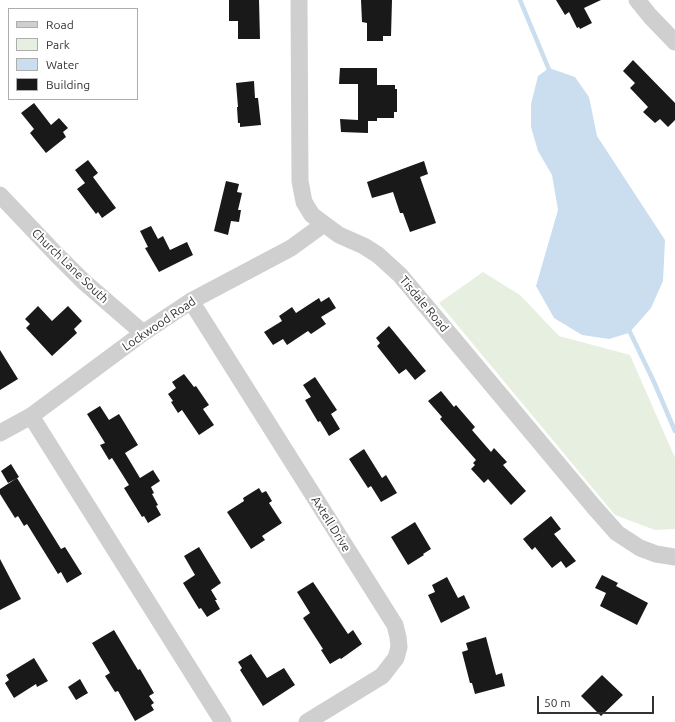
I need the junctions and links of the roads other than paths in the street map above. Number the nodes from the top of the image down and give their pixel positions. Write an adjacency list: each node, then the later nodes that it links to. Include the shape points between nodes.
1 (299, 0): 5 (street, Tisdale Road, via 300,181 304,202 312,215)
2 (637, 0): 3 (street)
3 (675, 42)
4 (0, 195): 7 (street, Church Lane South, via 56,254)
5 (324, 224): 6 (street, Lockwood Road, via 291,248); 10 (street, Tisdale Road, via 339,235 378,255 400,275 617,533 640,548)
6 (191, 301): 7 (street, Lockwood Road); 12 (street, Axtell Drive, via 395,625 399,647 396,658 382,676)
7 (143, 333): 8 (street, Lockwood Road)
8 (31, 416): 9 (street, Lockwood Road); 11 (street)
9 (0, 433)
10 (675, 557)
11 (223, 722)
12 (307, 722)

